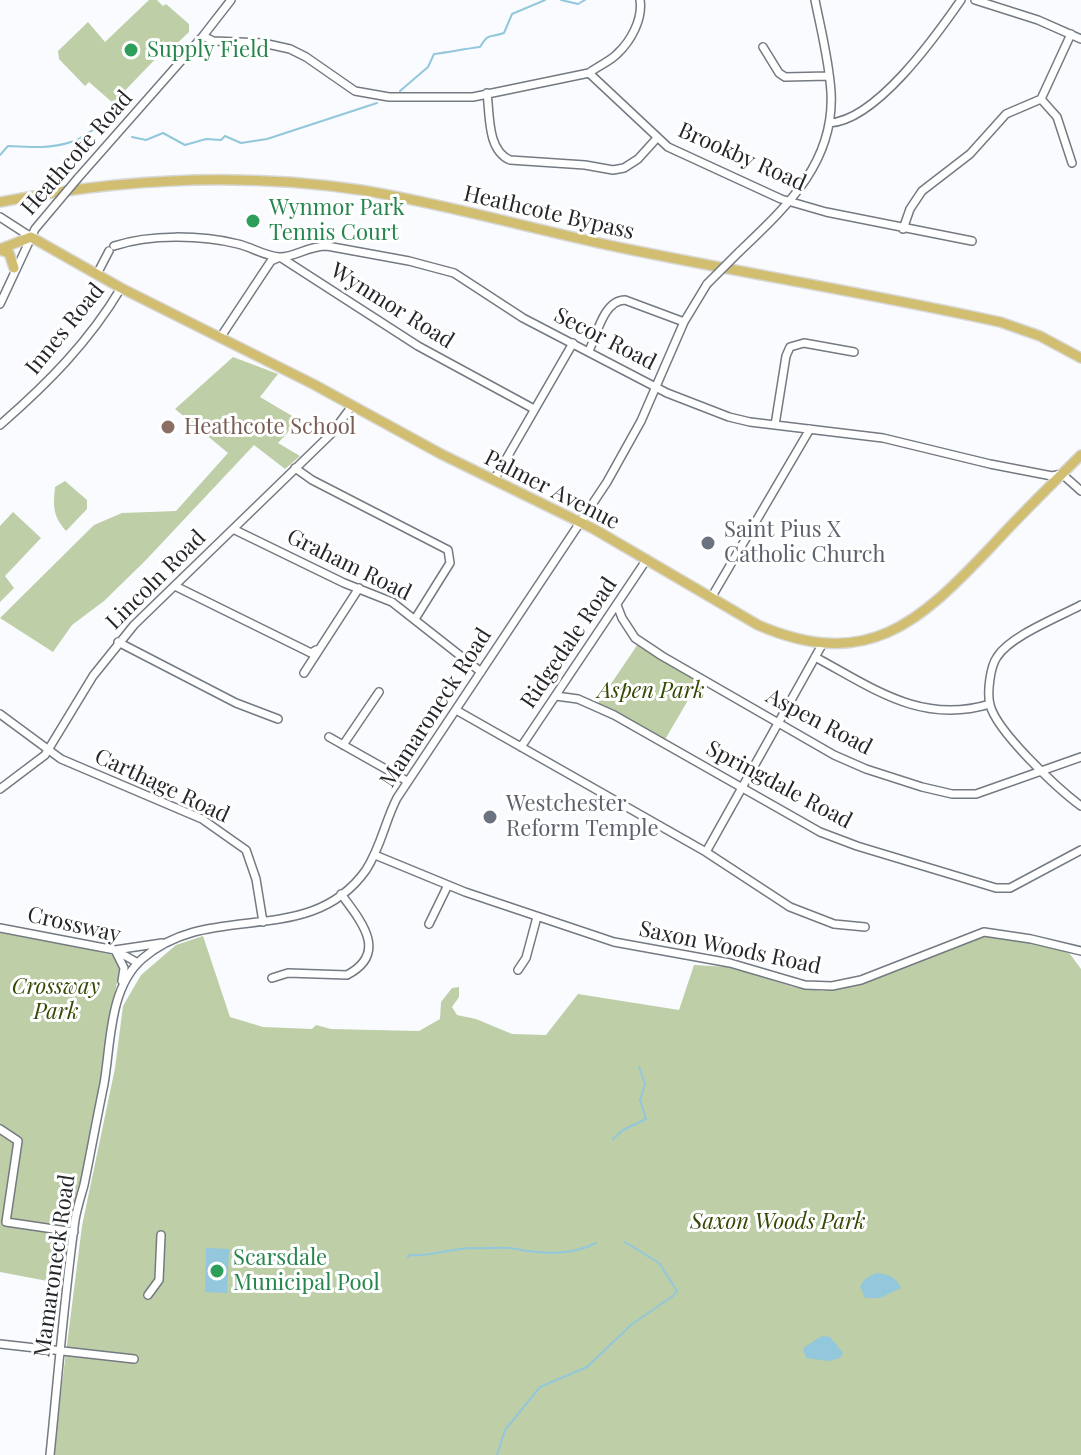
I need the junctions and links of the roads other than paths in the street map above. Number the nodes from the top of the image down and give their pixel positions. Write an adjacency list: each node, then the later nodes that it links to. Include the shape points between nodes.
1 (231, 0): 7 (street, Heathcote Road)
2 (643, 0): 10 (street, via 632,33 617,54)
3 (815, 0): 11 (street, Mamaroneck Road)
4 (961, 0): 14 (street, via 902,76 844,121)
5 (975, 0): 6 (street)
6 (1071, 34): 8 (street); 13 (street)
7 (203, 36): 12 (street, via 290,49 343,84 371,95); 21 (street, Heathcote Road, bridge)
8 (1081, 39)
9 (763, 47): 11 (street, via 785,77)
10 (589, 73): 12 (street); 15 (street, Brookby Road)
11 (829, 76): 14 (street, Mamaroneck Road)
12 (487, 93): 15 (street, via 495,147 510,160 618,170 638,159)
13 (1041, 99): 16 (street, via 1057,117); 20 (street, via 1006,114 970,154 922,191)
14 (829, 123): 17 (street, Mamaroneck Road, via 818,160)
15 (657, 138): 17 (street, Brookby Road, via 677,153)
16 (1072, 163)
17 (791, 201): 20 (street, Brookby Road); 29 (street, Mamaroneck Road, bridge, via 707,284)
18 (0, 202): 34 (main road, Heathcote Bypass, via 107,186 193,181 360,190 990,320 1040,336)
19 (0, 217): 21 (street, Palmer Avenue)
20 (903, 229): 22 (street, Brookby Road)
21 (31, 237): 23 (main road); 25 (street, Heathcote Road); 26 (main road, Palmer Avenue)
22 (972, 241)
23 (0, 249): 25 (main road, via 9,253)
24 (280, 257): 26 (street, via 239,244 148,240 112,248); 30 (street, via 271,261); 31 (street, Secor Road, via 327,246 436,267 459,275 523,318); 37 (street, Wynmor Road, via 418,346)
25 (14, 268): 28 (street, Heathcote Road)
26 (97, 274): 27 (main road, Palmer Avenue)
27 (121, 288): 30 (main road, Palmer Avenue); 38 (street, Innes Road, via 57,373)
28 (0, 304)
29 (684, 322): 32 (street, via 619,300 610,307); 35 (street, Mamaroneck Road)
30 (220, 338): 36 (main road, Palmer Avenue)
31 (573, 343): 32 (street, Secor Road); 37 (street)
32 (589, 351): 35 (street, Secor Road)
33 (854, 352): 39 (street, via 804,343 790,347)
34 (1080, 357)
35 (657, 386): 39 (street, Secor Road, via 729,417); 46 (street, Mamaroneck Road)
36 (352, 406): 42 (street, Lincoln Road); 44 (main road, Palmer Avenue)
37 (534, 409): 44 (street)
38 (0, 425)
39 (775, 425): 40 (street, Secor Road)
40 (810, 429): 43 (street, Secor Road); 51 (street)
41 (1081, 455): 43 (main road)
42 (295, 468): 47 (street, Lincoln Road); 54 (street, via 448,550 450,563)
43 (1062, 474): 45 (street); 56 (main road, Palmer Avenue, via 928,609 874,638)
44 (494, 480): 46 (main road, Palmer Avenue)
45 (1081, 491)
46 (581, 523): 48 (main road, Palmer Avenue); 59 (street, Mamaroneck Road)
47 (233, 529): 49 (street, Lincoln Road); 50 (street, Graham Road)
48 (647, 559): 51 (main road, Palmer Avenue); 52 (street, Ridgedale Road)
49 (175, 586): 55 (street, Lincoln Road); 57 (street, via 311,653)
50 (359, 588): 54 (street, Graham Road); 57 (street)
51 (711, 598): 56 (main road, Palmer Avenue, via 783,637)
52 (617, 605): 62 (street, Ridgedale Road); 67 (street, Aspen Road, via 635,638)
53 (1081, 605): 63 (street, via 998,654)
54 (415, 619): 59 (street, Graham Road)
55 (118, 642): 66 (street); 71 (street, Lincoln Road)
56 (823, 643): 58 (street)
57 (316, 650): 60 (street)
58 (815, 657): 63 (street, via 925,710); 67 (street)
59 (481, 672): 64 (street, Mamaroneck Road)
60 (304, 673)
61 (379, 692): 69 (street)
62 (556, 696): 70 (street, Ridgedale Road); 75 (street, Springdale Road, via 614,715)
63 (990, 704): 73 (street)
64 (456, 710): 70 (street); 74 (street, Mamaroneck Road)
65 (0, 714): 71 (street, Carthage Road)
66 (278, 719)
67 (778, 722): 73 (street, Aspen Road, via 847,762 952,794 976,794); 75 (street)
68 (329, 737): 69 (street)
69 (343, 745): 74 (street)
70 (521, 747): 79 (street)
71 (48, 751): 76 (street, Lincoln Road); 84 (street, Carthage Road, via 202,819 246,850)
72 (1081, 757): 73 (street, Aspen Road)
73 (1039, 770): 77 (street)
74 (407, 781): 80 (street, Mamaroneck Road)
75 (741, 787): 78 (street, Springdale Road, via 820,832 996,888 1016,886); 79 (street)
76 (0, 789)
77 (1081, 806)
78 (1081, 850)
79 (706, 852): 86 (street, via 790,907 825,921)
80 (375, 855): 81 (street, Saxon Woods Road); 82 (street, Mamaroneck Road)
81 (448, 885): 83 (street, Saxon Woods Road); 85 (street)
82 (341, 894): 84 (street, Mamaroneck Road, via 303,916); 93 (street, via 369,935 365,959 347,975 288,973)
83 (537, 917): 90 (street, Saxon Woods Road, via 630,946 721,961 819,986 861,980 984,932); 92 (street)
84 (263, 922): 88 (street, Mamaroneck Road, via 202,929)
85 (429, 924)
86 (865, 927)
87 (0, 928): 89 (street, Crossway)
88 (164, 943): 89 (street); 91 (street, Mamaroneck Road)
89 (115, 950): 91 (street, Crossway); 94 (street, via 124,968)
90 (1081, 951)
91 (138, 963): 94 (street, Mamaroneck Road)
92 (518, 970)
93 (272, 978)
94 (119, 997): 96 (street, Mamaroneck Road)
95 (0, 1129): 96 (street, via 18,1141 6,1222)
96 (74, 1232): 100 (street, Mamaroneck Road)
97 (161, 1235): 98 (street, via 159,1280)
98 (148, 1295)
99 (0, 1344): 100 (street)
100 (60, 1353): 101 (street); 102 (street, Mamaroneck Road)
101 (134, 1359)
102 (50, 1455)

